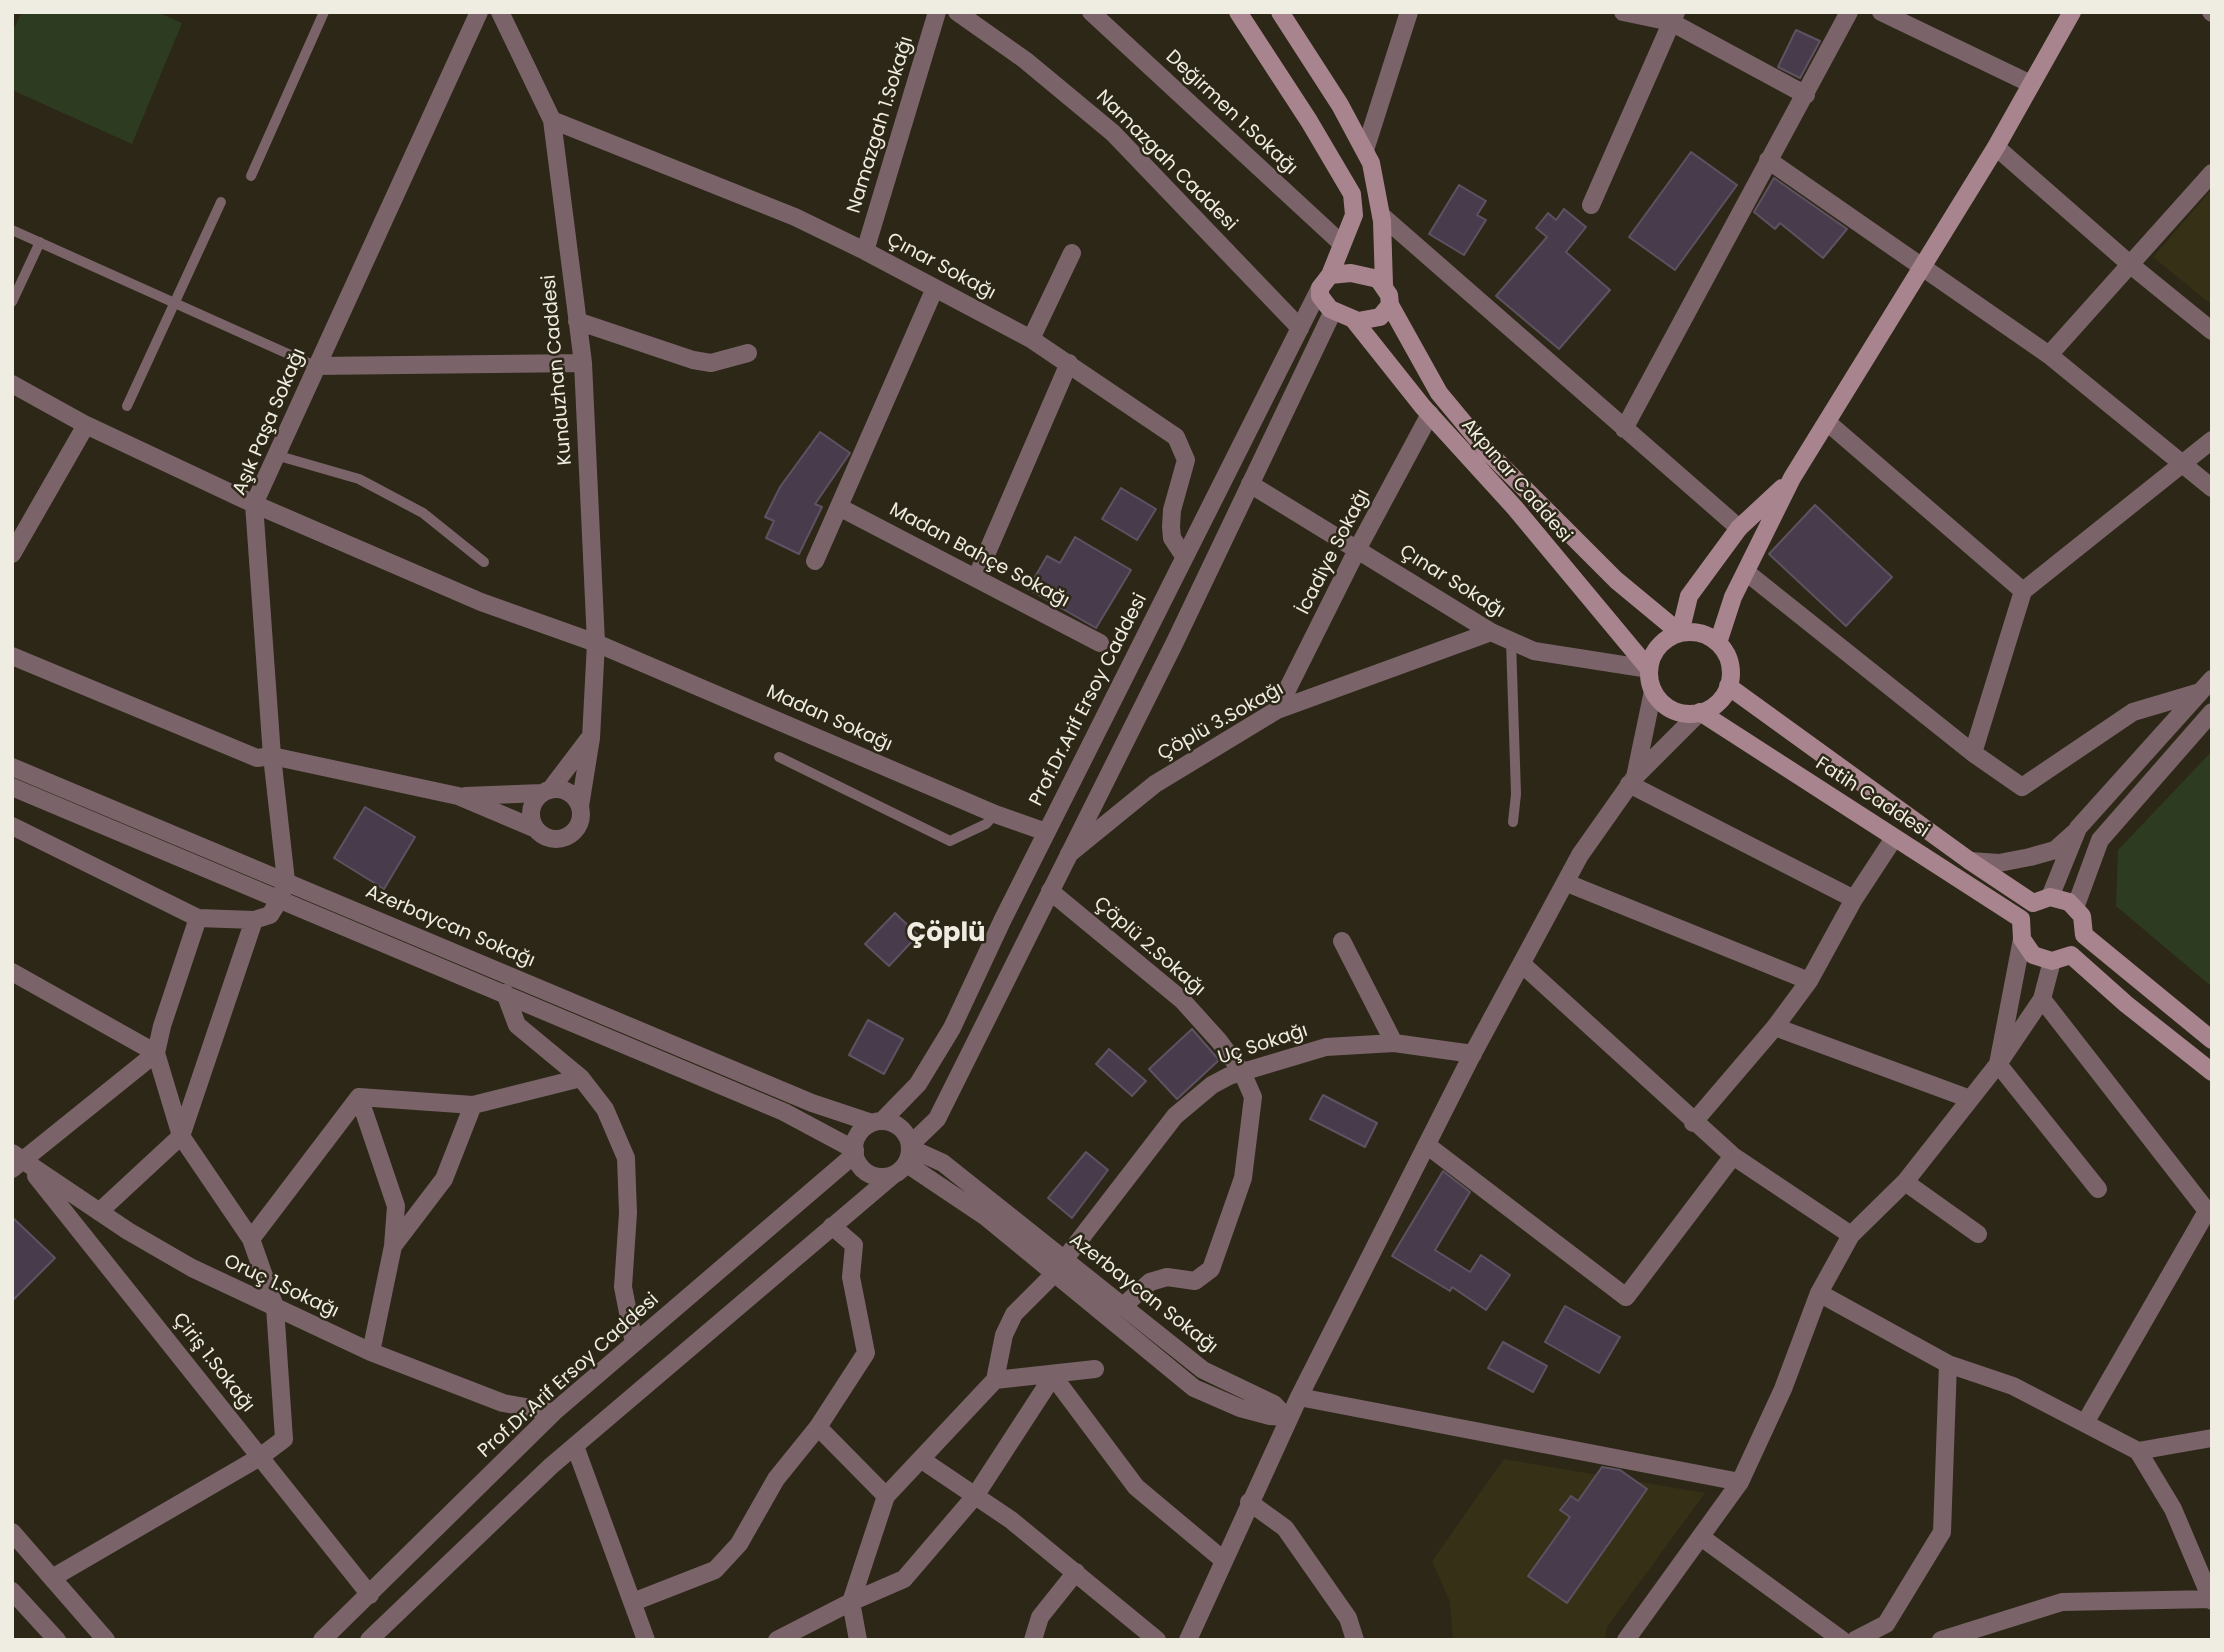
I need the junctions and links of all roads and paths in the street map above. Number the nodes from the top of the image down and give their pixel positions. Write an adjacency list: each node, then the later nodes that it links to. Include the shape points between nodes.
1 (324, 12): 22 (lane)
2 (479, 12): 49 (street, Aşık Paşa Sokağı)
3 (500, 12): 17 (street, Kunduzhan Caddesi)
4 (937, 12): 29 (street, Namazgah 1.Sokağı)
5 (957, 12): 42 (street, Namazgah Caddesi, via 1025,60 1113,133)
6 (1091, 12): 28 (street, Değirmen 1.Sokağı)
7 (1238, 12): 28 (main road, via 1352,194 1354,215)
8 (1280, 12): 19 (main road)
9 (1409, 12): 19 (street)
10 (1623, 12): 14 (street)
11 (1849, 12): 16 (street)
12 (1881, 12): 15 (street)
13 (2072, 12): 15 (main road)
14 (1674, 17): 16 (street); 24 (street)
15 (2031, 84): 18 (main road)
16 (1806, 95): 20 (street)
17 (552, 120): 29 (street, Çınar Sokağı); 41 (street, Kunduzhan Caddesi)
18 (1996, 147): 31 (street); 32 (main road)
19 (1365, 150): 25 (main road)
20 (1768, 160): 32 (street); 55 (street)
21 (2212, 173): 31 (street)
22 (251, 176)
23 (221, 202): 37 (lane)
24 (1591, 205)
25 (1381, 215): 34 (main road); 55 (street)
26 (12, 230): 27 (lane)
27 (40, 242): 36 (lane); 37 (lane)
28 (1342, 244): 33 (main road)
29 (865, 250): 35 (street, Çınar Sokağı)
30 (1072, 253): 44 (street)
31 (2132, 266): 43 (street); 46 (street)
32 (1923, 267): 46 (street); 53 (main road)
33 (1325, 281): 34 (main road, via 1365,274); 39 (main road, via 1324,304); 42 (street, Prof.Dr.Arif Ersoy Caddesi)
34 (1384, 285): 38 (main road)
35 (935, 288): 44 (street, Çınar Sokağı); 63 (street)
36 (12, 302)
37 (175, 303): 49 (lane); 51 (lane)
38 (1390, 305): 40 (main road, via 1380,317); 74 (main road, Akpınar Caddesi, via 1439,393 1488,452 1616,580)
39 (1333, 311): 40 (main road); 60 (street)
40 (1353, 319): 52 (main road, Akpınar Caddesi)
41 (578, 321): 45 (street, via 693,360 711,363); 47 (street, Kunduzhan Caddesi)
42 (1300, 328): 67 (street, Prof.Dr.Arif Ersoy Caddesi)
43 (2212, 331)
44 (1031, 339): 48 (street, Çınar Sokağı)
45 (748, 354)
46 (2049, 355): 58 (street)
47 (583, 363): 49 (street); 76 (street, Kunduzhan Caddesi)
48 (1069, 363): 67 (street, Çınar Sokağı, via 1176,437 1183,448 1186,460 1171,527 1172,538); 71 (street)
49 (315, 366): 57 (street, Aşık Paşa Sokağı)
50 (12, 384): 54 (street, Madan Sokağı)
51 (127, 406)
52 (1430, 414): 65 (street, İcadiye Sokağı); 80 (main road, Akpınar Caddesi)
53 (1827, 422): 59 (main road); 72 (street)
54 (86, 425): 62 (street, Madan Sokağı); 66 (street)
55 (1624, 429): 64 (street)
56 (2212, 440): 58 (street)
57 (279, 456): 62 (street, Aşık Paşa Sokağı); 69 (lane, via 359,479 423,513)
58 (2182, 463): 61 (street); 72 (street)
59 (1792, 478): 64 (main road); 70 (main road)
60 (1250, 484): 65 (street, Çınar Sokağı); 105 (street)
61 (2212, 488)
62 (254, 505): 76 (street, Madan Sokağı, via 481,602); 90 (street, Aşık Paşa Sokağı)
63 (839, 507): 68 (street); 71 (street, Madan Bahçe Sokağı)
64 (1739, 528): 74 (main road, via 1689,596)
65 (1358, 548): 73 (street, Çınar Sokağı); 85 (street, İcadiye Sokağı)
66 (12, 554)
67 (1184, 556): 103 (street, Prof.Dr.Arif Ersoy Caddesi)
68 (815, 561)
69 (484, 562)
70 (1746, 572): 78 (main road, via 1732,597); 89 (street)
71 (976, 578): 77 (street, Madan Bahçe Sokağı)
72 (2023, 591): 89 (street)
73 (1491, 632): 75 (street, Çınar Sokağı); 85 (street, Çöplü 3.Sokağı)
74 (1680, 633): 78 (main road, via 1702,634); 80 (main road, via 1655,651)
75 (1511, 641): 80 (street, Çınar Sokağı, via 1534,651); 99 (lane)
76 (596, 643): 88 (street, Kunduzhan Caddesi); 98 (street, Madan Sokağı)
77 (1100, 643)
78 (1717, 643): 82 (main road, via 1729,661)
79 (12, 656): 90 (street, via 257,758)
80 (1650, 669): 83 (main road)
81 (2212, 679): 84 (street)
82 (1728, 686): 86 (main road, via 1712,708); 106 (main road, Fatih Caddesi)
83 (1653, 691): 86 (main road, via 1673,710); 93 (street)
84 (2197, 693): 89 (street, via 2133,712 2022,787); 101 (street)
85 (1278, 710): 105 (street, Çöplü 3.Sokağı, via 1155,784)
86 (1700, 712): 93 (street); 104 (main road, Fatih Caddesi)
87 (2212, 712): 114 (street, via 2100,840)
88 (590, 737): 95 (street); 97 (street, Kunduzhan Caddesi)
89 (1973, 753)
90 (272, 756): 96 (street); 107 (street, Aşık Paşa Sokağı)
91 (779, 757): 98 (lane, via 950,841 986,824)
92 (12, 767): 107 (street, Azerbaycan Sokağı)
93 (1632, 781): 108 (street, via 1580,855); 112 (street)
94 (12, 787): 111 (street, Azerbaycan Sokağı)
95 (546, 792): 96 (street); 97 (street, via 565,791); 102 (street, via 532,806)
96 (458, 796): 102 (street)
97 (580, 806): 102 (street, via 578,827 566,837 550,838)
98 (995, 814): 103 (street, Madan Sokağı)
99 (1513, 822)
100 (12, 826): 115 (street)
101 (2078, 828): 106 (street, via 2055,850 1999,863); 110 (street)
102 (536, 829)
103 (1046, 832): 140 (street, Prof.Dr.Arif Ersoy Caddesi, via 931,1065 918,1084)
104 (1894, 838): 112 (street); 116 (main road, Fatih Caddesi)
105 (1069, 854): 109 (street)
106 (1970, 862): 113 (main road, Fatih Caddesi)
107 (286, 881): 111 (street); 140 (street, Azerbaycan Sokağı, via 812,1103)
108 (1567, 883): 123 (street); 125 (street)
109 (1050, 891): 134 (street, Çöplü 2.Sokağı, via 1182,1000); 145 (street, via 937,1119)
110 (2050, 897): 113 (main road); 114 (main road)
111 (280, 899): 117 (street, via 270,915); 126 (street, Azerbaycan Sokağı)
112 (1854, 899): 125 (street)
113 (2033, 903): 116 (main road)
114 (2075, 908): 118 (main road, via 2082,916)
115 (198, 918): 117 (street); 131 (street)
116 (2021, 919): 119 (main road)
117 (254, 920): 142 (street)
118 (2084, 935): 121 (main road); 129 (main road)
119 (2022, 939): 122 (main road, via 2033,955); 133 (street)
120 (1342, 941): 130 (street)
121 (2071, 955): 122 (main road); 135 (main road)
122 (2052, 961): 127 (street)
123 (1523, 965): 132 (street); 141 (street)
124 (12, 972): 131 (street)
125 (1809, 981): 128 (street)
126 (505, 993): 136 (street, via 517,1025); 144 (street, Azerbaycan Sokağı, via 783,1112)
127 (2042, 999): 133 (street); 152 (street)
128 (1775, 1027): 138 (street); 141 (street)
129 (2212, 1040)
130 (1394, 1042): 132 (street, Uç Sokağı); 134 (street, Uç Sokağı, via 1326,1048)
131 (156, 1053): 142 (street); 147 (street)
132 (1473, 1054): 143 (street)
133 (1998, 1065): 138 (street); 150 (street)
134 (1242, 1072): 158 (street, Uç Sokağı, via 1212,1085 1175,1116); 161 (street, Çöplü 2.Sokağı, via 1253,1097 1243,1178 1211,1269 1195,1281 1167,1278 1150,1282)
135 (2212, 1072)
136 (581, 1079): 139 (street); 162 (street, via 606,1109 626,1158 623,1287)
137 (359, 1097): 139 (street); 156 (street); 157 (street, via 396,1206)
138 (1970, 1099): 149 (street)
139 (473, 1105): 157 (street, via 444,1179)
140 (877, 1122): 144 (street, via 857,1137); 145 (street, via 902,1128)
141 (1693, 1123): 146 (street)
142 (181, 1136): 151 (street); 156 (street)
143 (1428, 1146): 146 (street, via 1626,1297); 168 (street)
144 (855, 1152): 148 (street, via 864,1170); 162 (street, Prof.Dr.Arif Ersoy Caddesi)
145 (909, 1152): 148 (street); 158 (street, Azerbaycan Sokağı, via 959,1197)
146 (1733, 1156): 155 (street)
147 (15, 1160): 151 (street, Oruç 1.Sokağı); 175 (street, Çiriş 1.Sokağı)
148 (892, 1176): 153 (street)
149 (1905, 1182): 154 (street); 155 (street)
150 (2098, 1189)
151 (99, 1212): 160 (street, Oruç 1.Sokağı, via 192,1268)
152 (2209, 1212): 170 (street)
153 (832, 1226): 171 (street, via 854,1245 851,1278 866,1353); 173 (street)
154 (1978, 1234)
155 (1851, 1235): 159 (street)
156 (251, 1239): 160 (street)
157 (393, 1246): 163 (street)
158 (1059, 1267): 161 (street, Azerbaycan Sokağı); 161 (street, Azerbaycan Sokağı, via 1194,1388 1241,1408 1286,1417 1274,1404 1203,1370); 167 (street, Uç Sokağı, via 1014,1314 1003,1335)
159 (1819, 1293): 164 (street); 177 (street, via 1783,1389)
160 (275, 1307): 163 (street, Oruç 1.Sokağı); 175 (street, via 284,1439)
161 (1122, 1307)
162 (634, 1343): 169 (street, Prof.Dr.Arif Ersoy Caddesi)
163 (371, 1352): 169 (street, Oruç 1.Sokağı, via 511,1405)
164 (1948, 1364): 170 (street, via 2013,1386); 204 (street, via 1942,1532 1886,1624)
165 (1095, 1369): 166 (street)
166 (1053, 1376): 167 (street); 179 (street); 183 (street, via 1136,1487)
167 (995, 1380): 176 (street)
168 (1299, 1397): 177 (street); 180 (street)
169 (554, 1412): 187 (street, Prof.Dr.Arif Ersoy Caddesi)
170 (2085, 1423): 174 (street)
171 (818, 1427): 178 (street); 189 (street, via 776,1479 739,1544 715,1570)
172 (2212, 1438): 174 (street)
173 (575, 1446): 189 (street); 191 (street)
174 (2138, 1451): 188 (street, via 2173,1509)
175 (260, 1457): 185 (street); 187 (street, Çiriş 1.Sokağı)
176 (922, 1460): 178 (street); 179 (street)
177 (1740, 1482): 182 (street)
178 (887, 1496): 190 (street)
179 (975, 1496): 184 (street); 190 (street, via 904,1579)
180 (1249, 1502): 183 (street); 201 (street, via 1285,1528 1348,1618)
181 (12, 1532): 185 (street)
182 (1701, 1537): 202 (street); 203 (street)
183 (1222, 1559): 200 (street)
184 (1076, 1572): 198 (street, via 1040,1617); 199 (street)
185 (52, 1578): 193 (street)
186 (12, 1591): 192 (street)
187 (370, 1595): 194 (street, Prof.Dr.Arif Ersoy Caddesi)
188 (2212, 1600): 205 (street, via 2062,1602)
189 (634, 1602): 195 (street)
190 (852, 1602): 196 (street); 197 (street)
191 (380, 1636)
192 (57, 1640)
193 (106, 1640)
194 (322, 1640)
195 (646, 1640)
196 (777, 1640)
197 (858, 1640)
198 (1033, 1640)
199 (1157, 1640)
200 (1188, 1640)
201 (1355, 1640)
202 (1626, 1640)
203 (1842, 1640)
204 (1855, 1640)
205 (1941, 1640)

